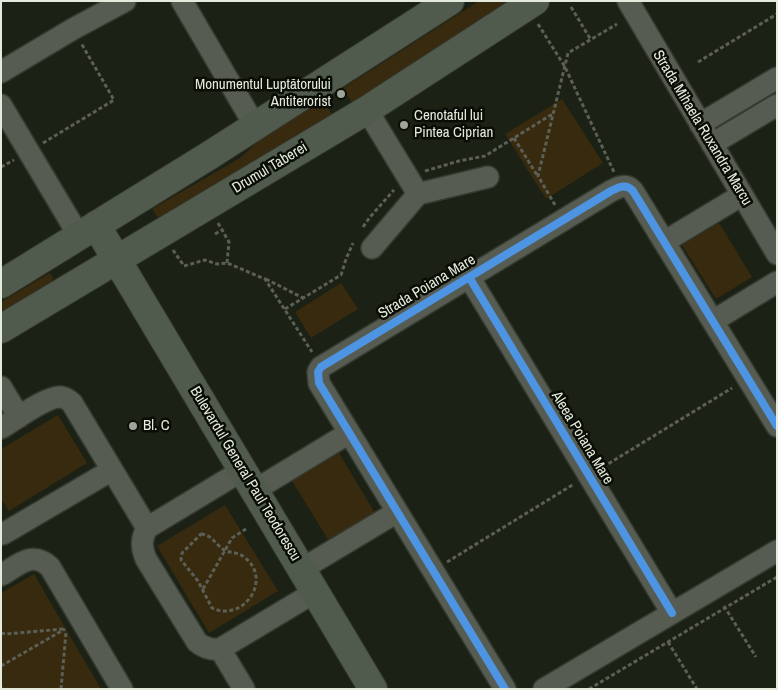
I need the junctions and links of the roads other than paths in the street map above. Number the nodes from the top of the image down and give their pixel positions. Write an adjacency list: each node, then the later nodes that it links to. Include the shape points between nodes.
1 (125, 1): 6 (street)
2 (182, 1): 11 (street)
3 (450, 1): 11 (main road)
4 (628, 1): 10 (street, Strada Mihaela Ruxandra Marcu)
5 (531, 4): 9 (main road, Drumul Taberei)
6 (1, 72)
7 (776, 91): 10 (street); 12 (street)
8 (1, 105): 16 (street, via 29,151)
9 (367, 110): 14 (street); 20 (main road, Drumul Taberei)
10 (700, 124): 12 (street, Strada Mihaela Ruxandra Marcu)
11 (255, 126): 16 (main road)
12 (712, 144): 15 (street, Strada Mihaela Ruxandra Marcu)
13 (488, 177): 14 (street)
14 (418, 194): 18 (street)
15 (742, 195): 17 (street); 19 (street, Strada Mihaela Ruxandra Marcu)
16 (88, 230): 20 (main road, Bulevardul General Paul Teodorescu); 23 (main road)
17 (664, 242): 21 (street, Strada Poiana Mare, via 633,191 621,186); 24 (street)
18 (372, 248)
19 (777, 254)
20 (117, 259): 25 (main road, Drumul Taberei); 31 (main road, Bulevardul General Paul Teodorescu)
21 (469, 277): 29 (street, Strada Poiana Mare, via 321,367 319,382); 39 (street, Aleea Poiana Mare)
22 (777, 282): 24 (street)
23 (1, 284)
24 (713, 321): 28 (street)
25 (1, 329)
26 (1, 387): 27 (street)
27 (10, 422): 30 (street, via 48,400 68,399)
28 (777, 426)
29 (349, 433): 31 (street); 32 (street)
30 (112, 470): 33 (street); 34 (street)
31 (249, 480): 33 (street); 38 (main road, Bulevardul General Paul Teodorescu)
32 (397, 512): 38 (street); 44 (street)
33 (147, 528): 40 (street, via 142,541 146,559 197,642)
34 (2, 532): 36 (street)
35 (777, 551): 39 (street)
36 (21, 564): 37 (street); 41 (street, via 30,558 50,567)
37 (1, 575)
38 (309, 581): 40 (street); 43 (main road, Bulevardul General Paul Teodorescu)
39 (664, 618): 45 (street)
40 (220, 650): 42 (street)
41 (122, 689)
42 (244, 689)
43 (373, 689)
44 (504, 689)
45 (544, 689)

